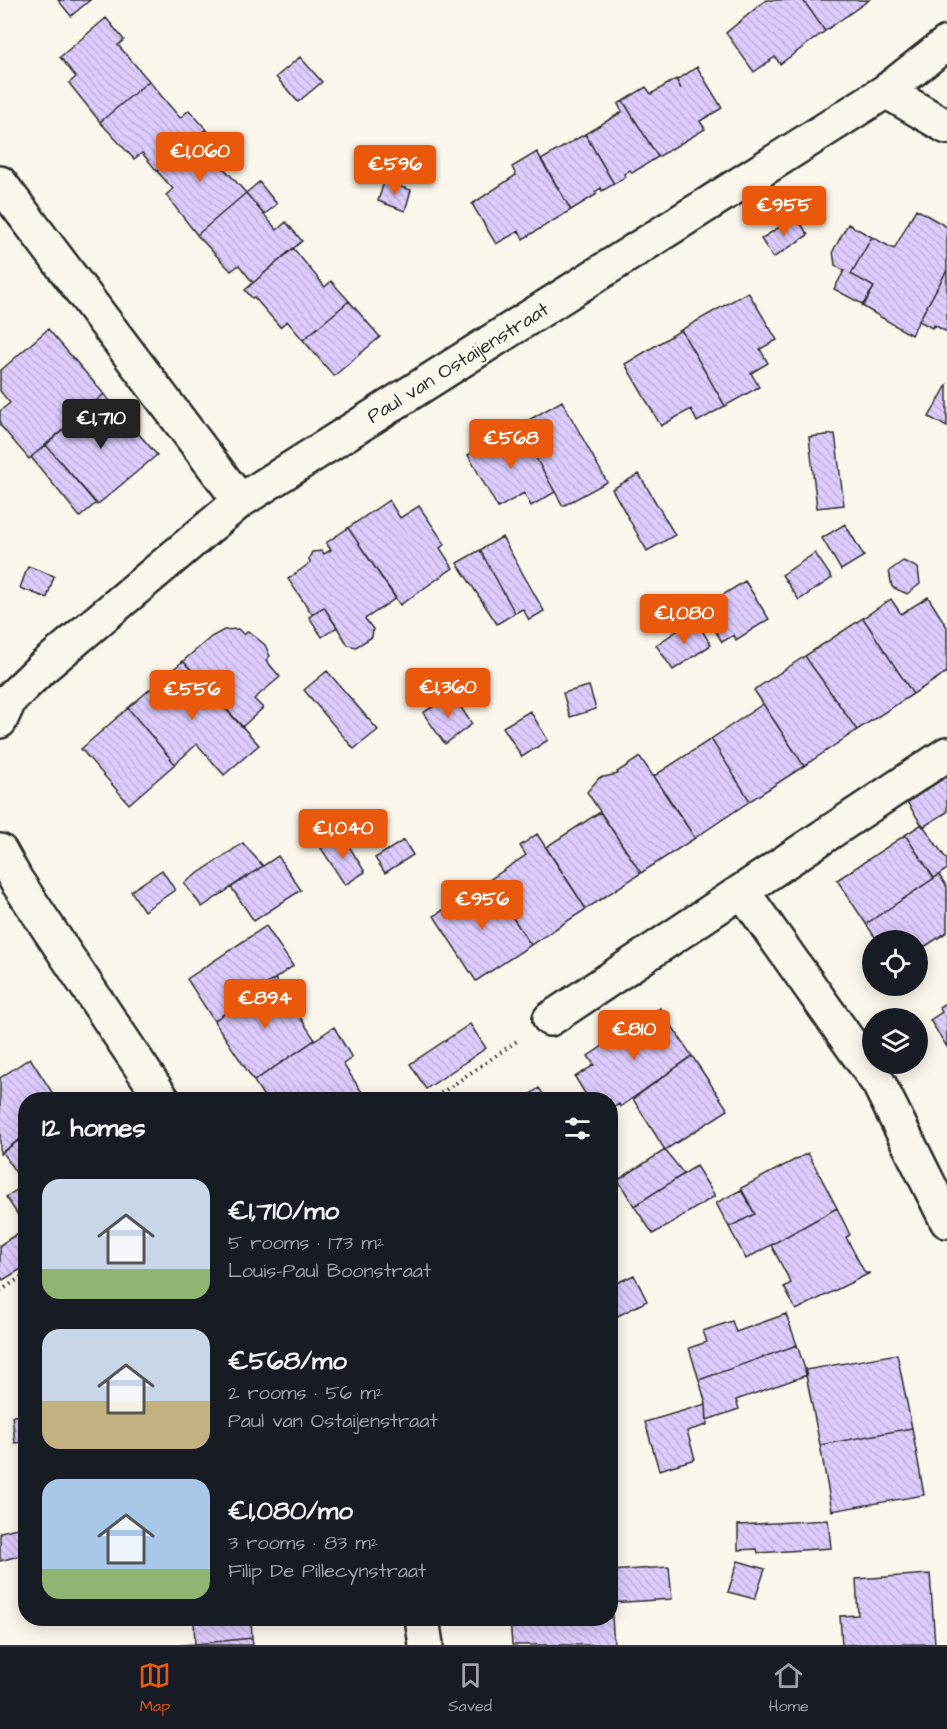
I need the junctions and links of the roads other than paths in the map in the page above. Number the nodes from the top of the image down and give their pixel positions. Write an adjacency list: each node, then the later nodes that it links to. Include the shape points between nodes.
1 (947, 43): 2 (street, Paul van Ostaijenstraat)
2 (886, 91): 3 (street); 5 (street, Paul van Ostaijenstraat)
3 (947, 127)
4 (0, 183): 5 (street)
5 (240, 501): 6 (street, Paul van Ostaijenstraat, via 42,668 10,699)
6 (0, 721)
7 (947, 754): 9 (street)
8 (0, 851): 11 (street)
9 (743, 892): 10 (street); 12 (street, via 879,1084)
10 (550, 1019)
11 (158, 1092)
12 (947, 1221)
13 (423, 1626): 14 (street)
14 (426, 1645)

